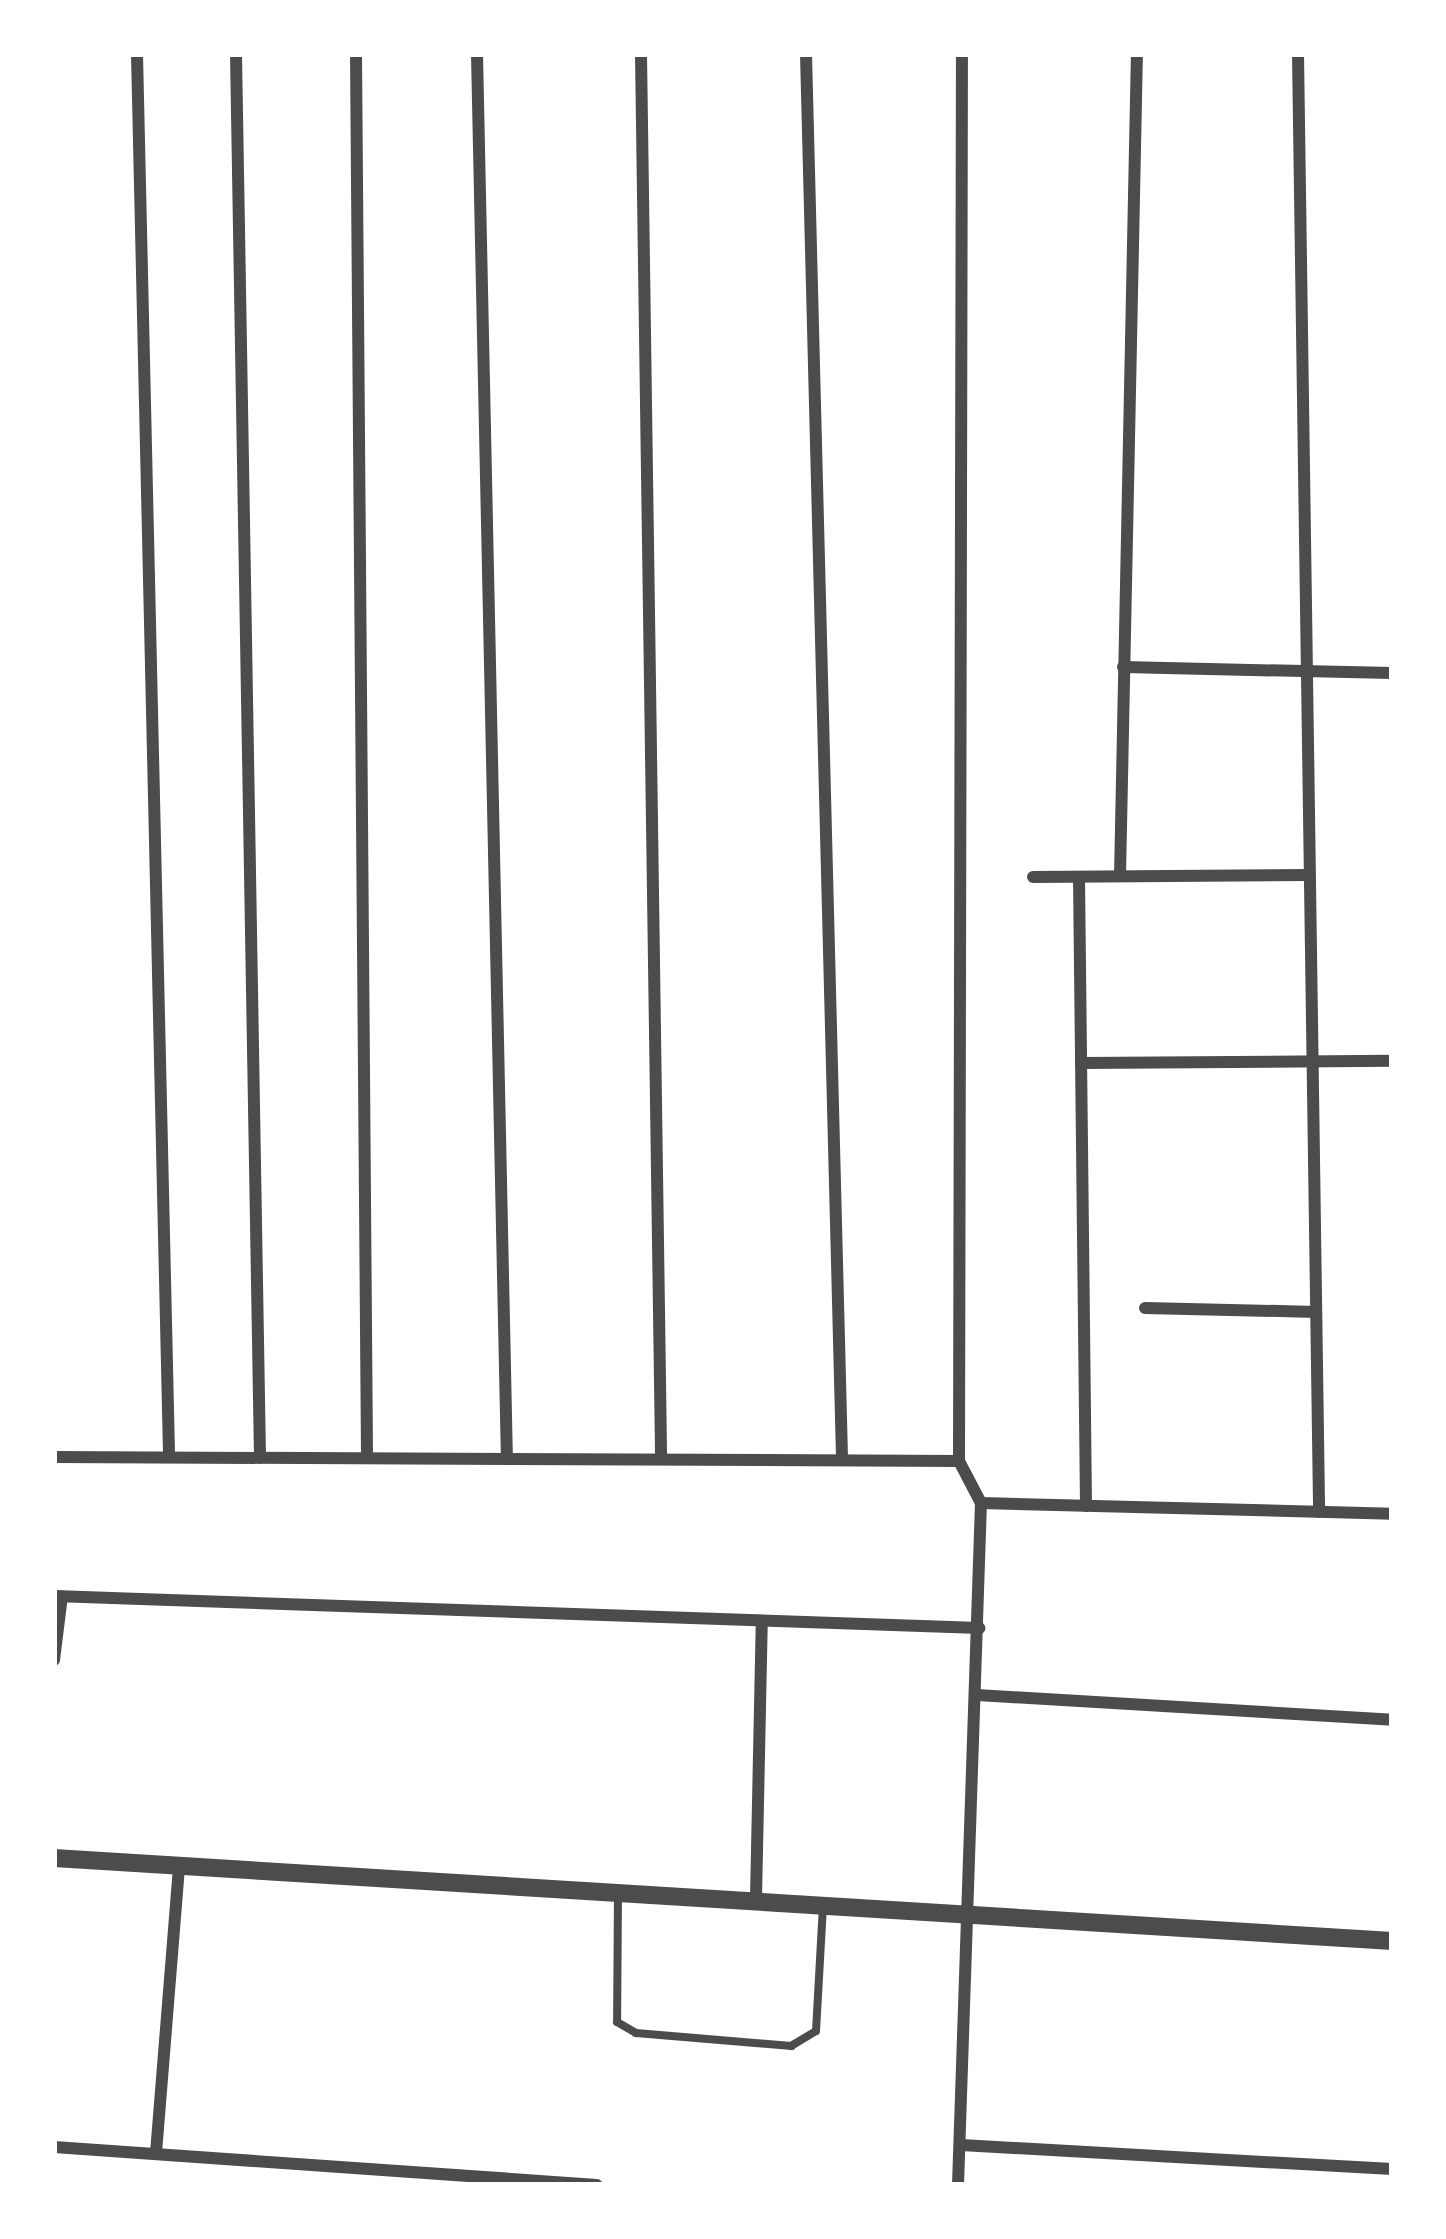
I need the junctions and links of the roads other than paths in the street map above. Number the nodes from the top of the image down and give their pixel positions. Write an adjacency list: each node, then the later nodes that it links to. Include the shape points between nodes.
1 (136, 54): 22 (street)
2 (236, 54): 25 (street)
3 (356, 54): 26 (street)
4 (477, 54): 28 (street)
5 (641, 54): 24 (street)
6 (806, 54): 27 (street)
7 (962, 54): 29 (street)
8 (1137, 54): 10 (street)
9 (1298, 54): 11 (street)
10 (1123, 667): 11 (street); 14 (street)
11 (1303, 670): 12 (street); 13 (street)
12 (1392, 673)
13 (1308, 875): 14 (street); 18 (street)
14 (1120, 876): 16 (street)
15 (1033, 877): 16 (street)
16 (1079, 877): 19 (street)
17 (1392, 1061): 18 (street)
18 (1313, 1062): 19 (street); 21 (street)
19 (1082, 1064): 31 (street)
20 (1145, 1309): 21 (street)
21 (1316, 1312): 32 (street)
22 (169, 1456): 23 (street); 25 (street)
23 (54, 1457)
24 (661, 1457): 27 (street); 28 (street)
25 (260, 1458): 26 (street)
26 (368, 1458): 28 (street)
27 (842, 1458): 29 (street)
28 (507, 1459)
29 (959, 1461): 30 (street)
30 (980, 1503): 31 (street); 36 (street)
31 (1086, 1506): 32 (street)
32 (1319, 1512): 33 (street)
33 (1392, 1514)
34 (58, 1596): 35 (street); 37 (street)
35 (762, 1621): 36 (street); 43 (street)
36 (979, 1628): 38 (street)
37 (54, 1660)
38 (977, 1695): 39 (street); 45 (street)
39 (1392, 1720)
40 (54, 1858): 41 (street)
41 (179, 1866): 42 (street); 49 (street)
42 (619, 1891): 43 (street); 44 (lane, via 617,2022 636,2032 791,2046 816,2031)
43 (756, 1898): 44 (street)
44 (823, 1902): 45 (street)
45 (972, 1910): 46 (street); 48 (street)
46 (1392, 1941)
47 (54, 2146): 49 (street)
48 (961, 2146): 50 (street); 52 (street)
49 (156, 2153): 51 (street)
50 (1392, 2170)
51 (597, 2185)
52 (958, 2185)

